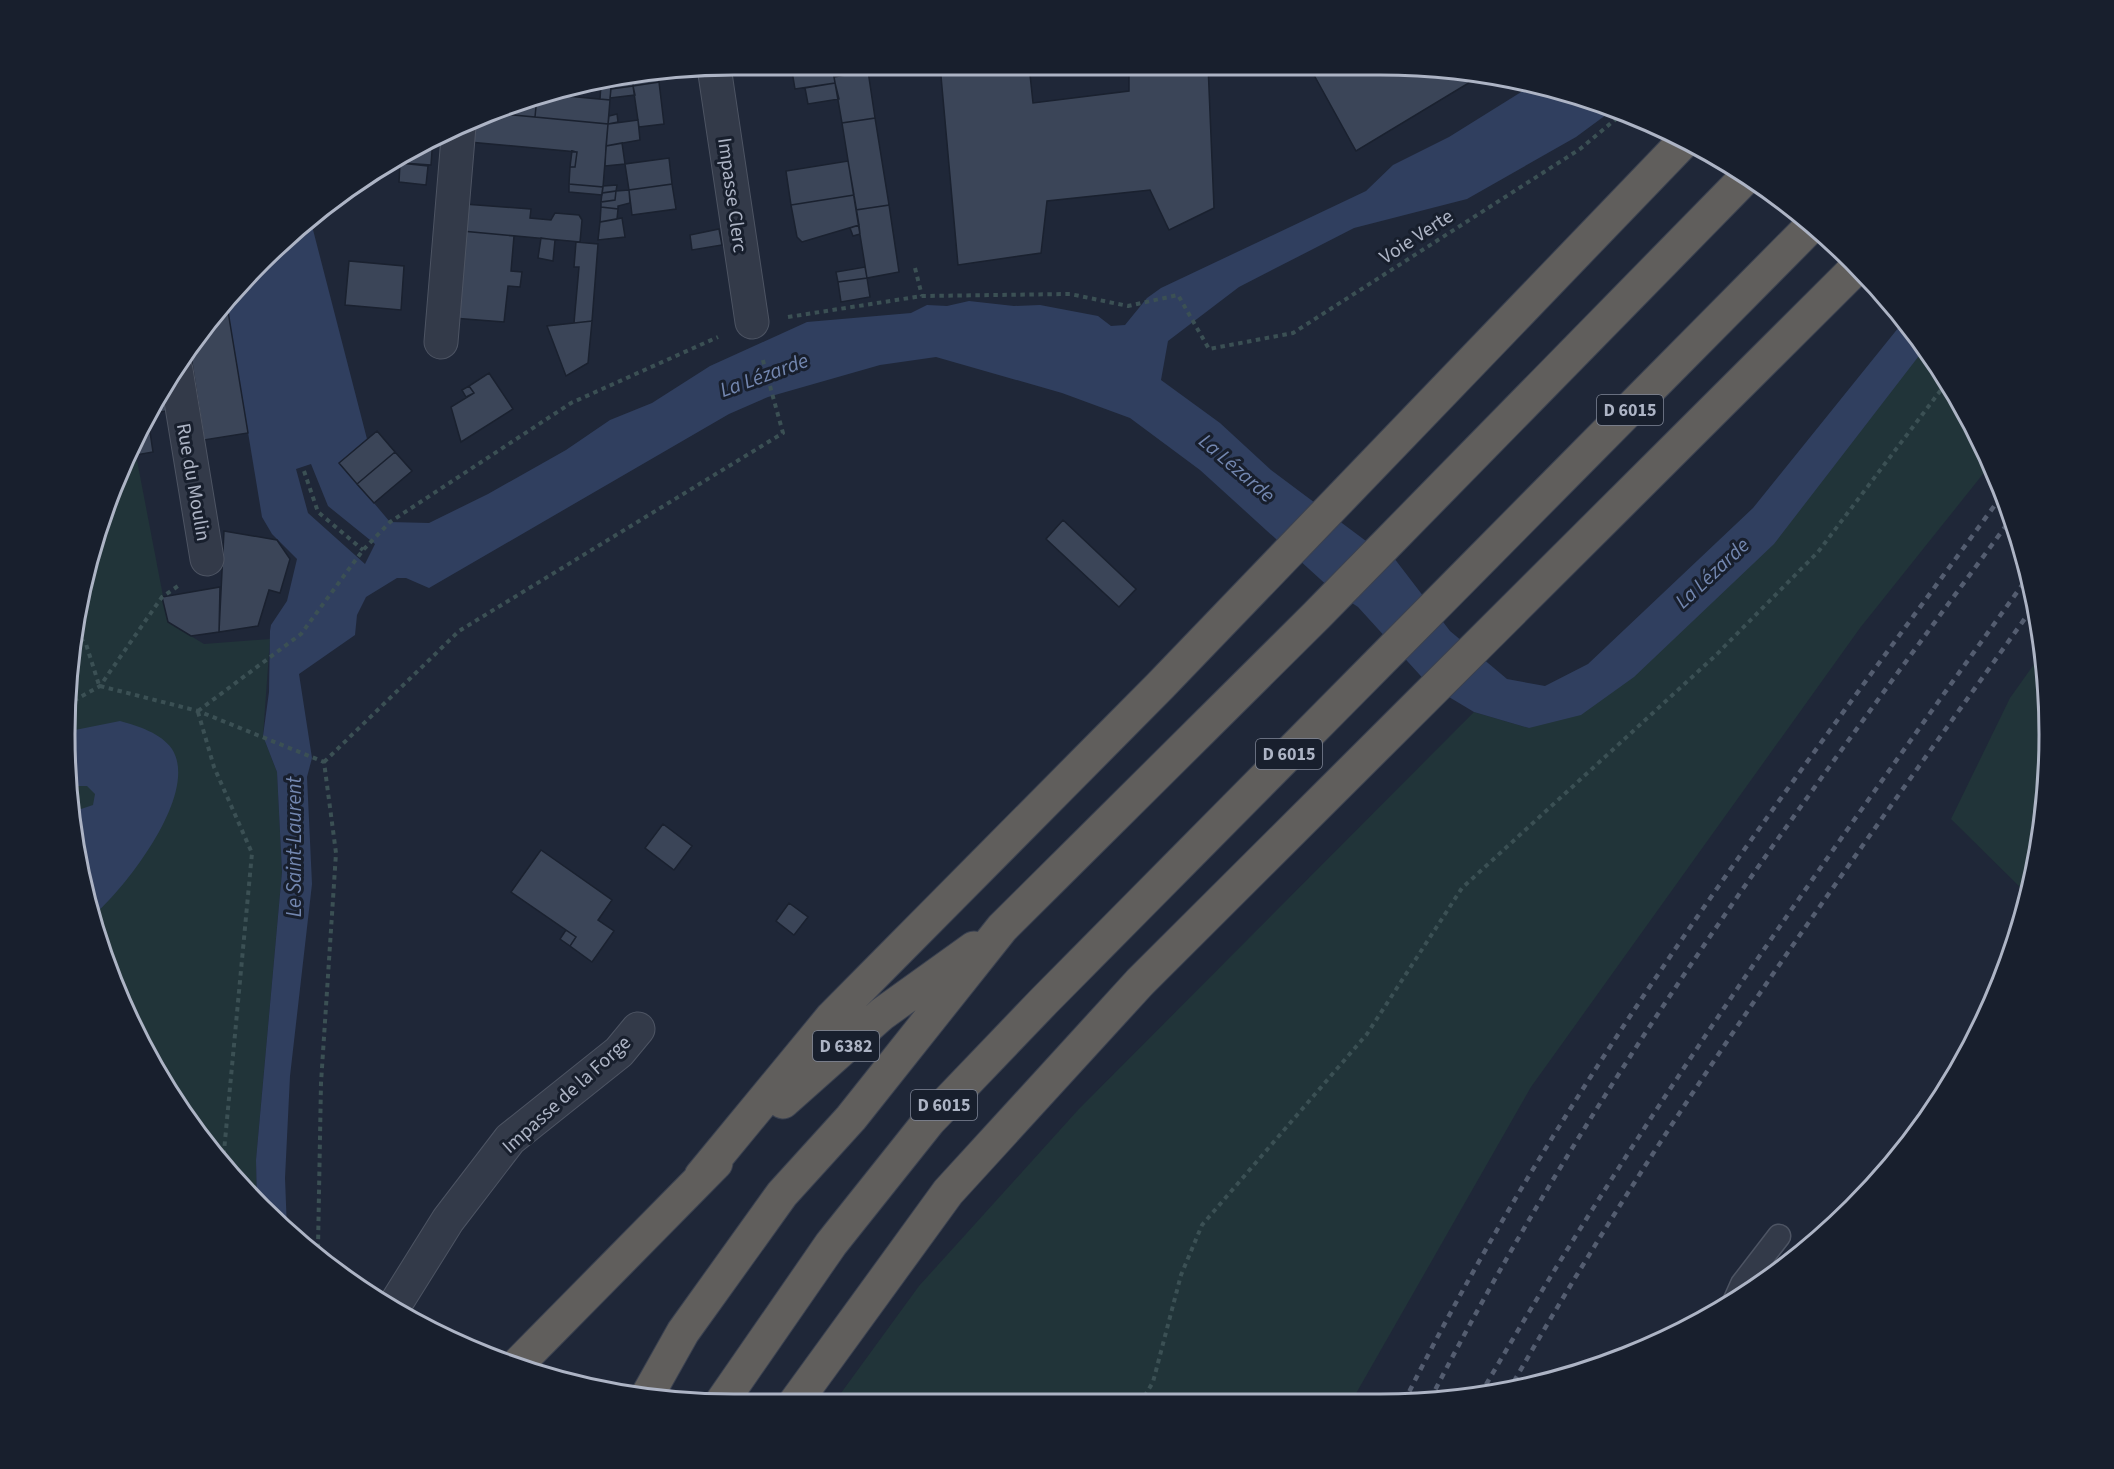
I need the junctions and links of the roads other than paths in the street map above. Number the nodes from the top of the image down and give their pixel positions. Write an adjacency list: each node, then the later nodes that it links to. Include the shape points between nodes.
1 (715, 75): 7 (street, Impasse Clerc)
2 (458, 136): 8 (street)
3 (1678, 147): 13 (highway, via 1346,493 832,1017)
4 (1740, 183): 11 (highway, D 6015, via 1317,615)
5 (1805, 232): 19 (highway, D 6015, via 929,1121 831,1244)
6 (1851, 273): 20 (highway, via 1140,982 948,1192)
7 (752, 322)
8 (441, 342)
9 (178, 381): 10 (street, Rue du Moulin)
10 (207, 559)
11 (1002, 928): 13 (highway, D 6382, via 882,1014); 18 (highway, D 6015, via 851,1118 782,1194 683,1332)
12 (638, 1029): 16 (street, Impasse de la Forge, via 619,1052 510,1139 448,1220)
13 (701, 1176): 17 (highway, D 6382)
14 (1779, 1236): 15 (lane)
15 (1741, 1286)
16 (397, 1301)
17 (523, 1359)
18 (651, 1388)
19 (727, 1394)
20 (801, 1394)

